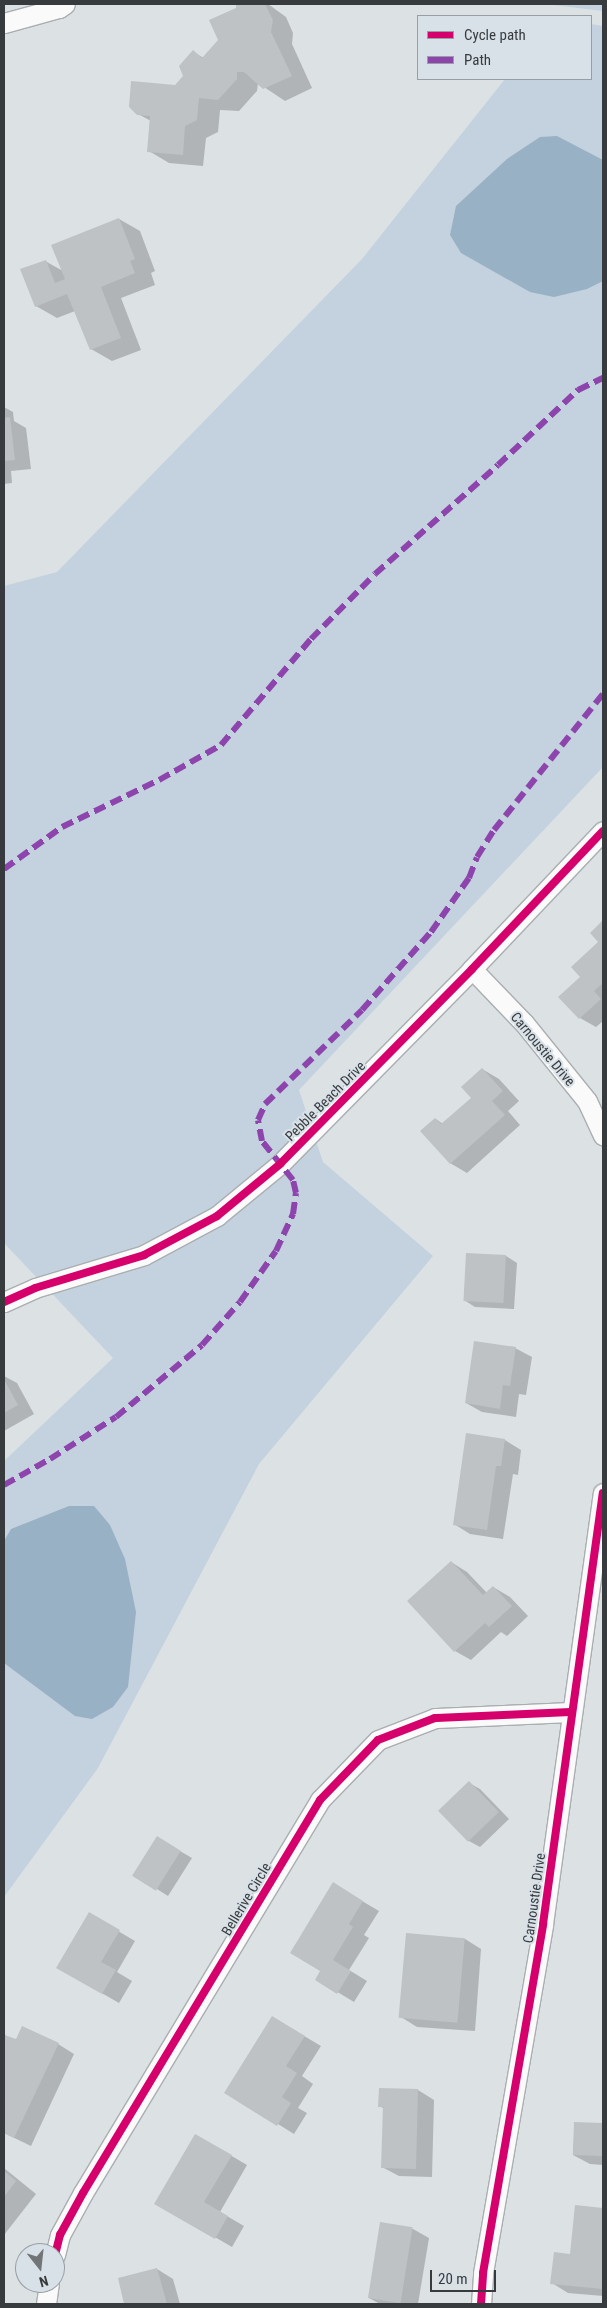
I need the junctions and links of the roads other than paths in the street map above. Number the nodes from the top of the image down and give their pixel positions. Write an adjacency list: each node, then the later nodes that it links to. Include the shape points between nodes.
1 (65, 4): 2 (street)
2 (4, 23)
3 (603, 831): 4 (street, Pebble Beach Drive)
4 (472, 969): 5 (street, Carnoustie Drive, via 524,1023 587,1101); 6 (street, Pebble Beach Drive, via 275,1170 217,1216 144,1255 35,1288)
5 (603, 1136)
6 (4, 1302)
7 (603, 1493): 8 (street, Carnoustie Drive)
8 (572, 1712): 9 (street, Bellerive Circle, via 435,1718 378,1740 320,1800 83,2193); 10 (street, Carnoustie Drive, via 543,1924 483,2274)
9 (58, 2243)
10 (481, 2304)

